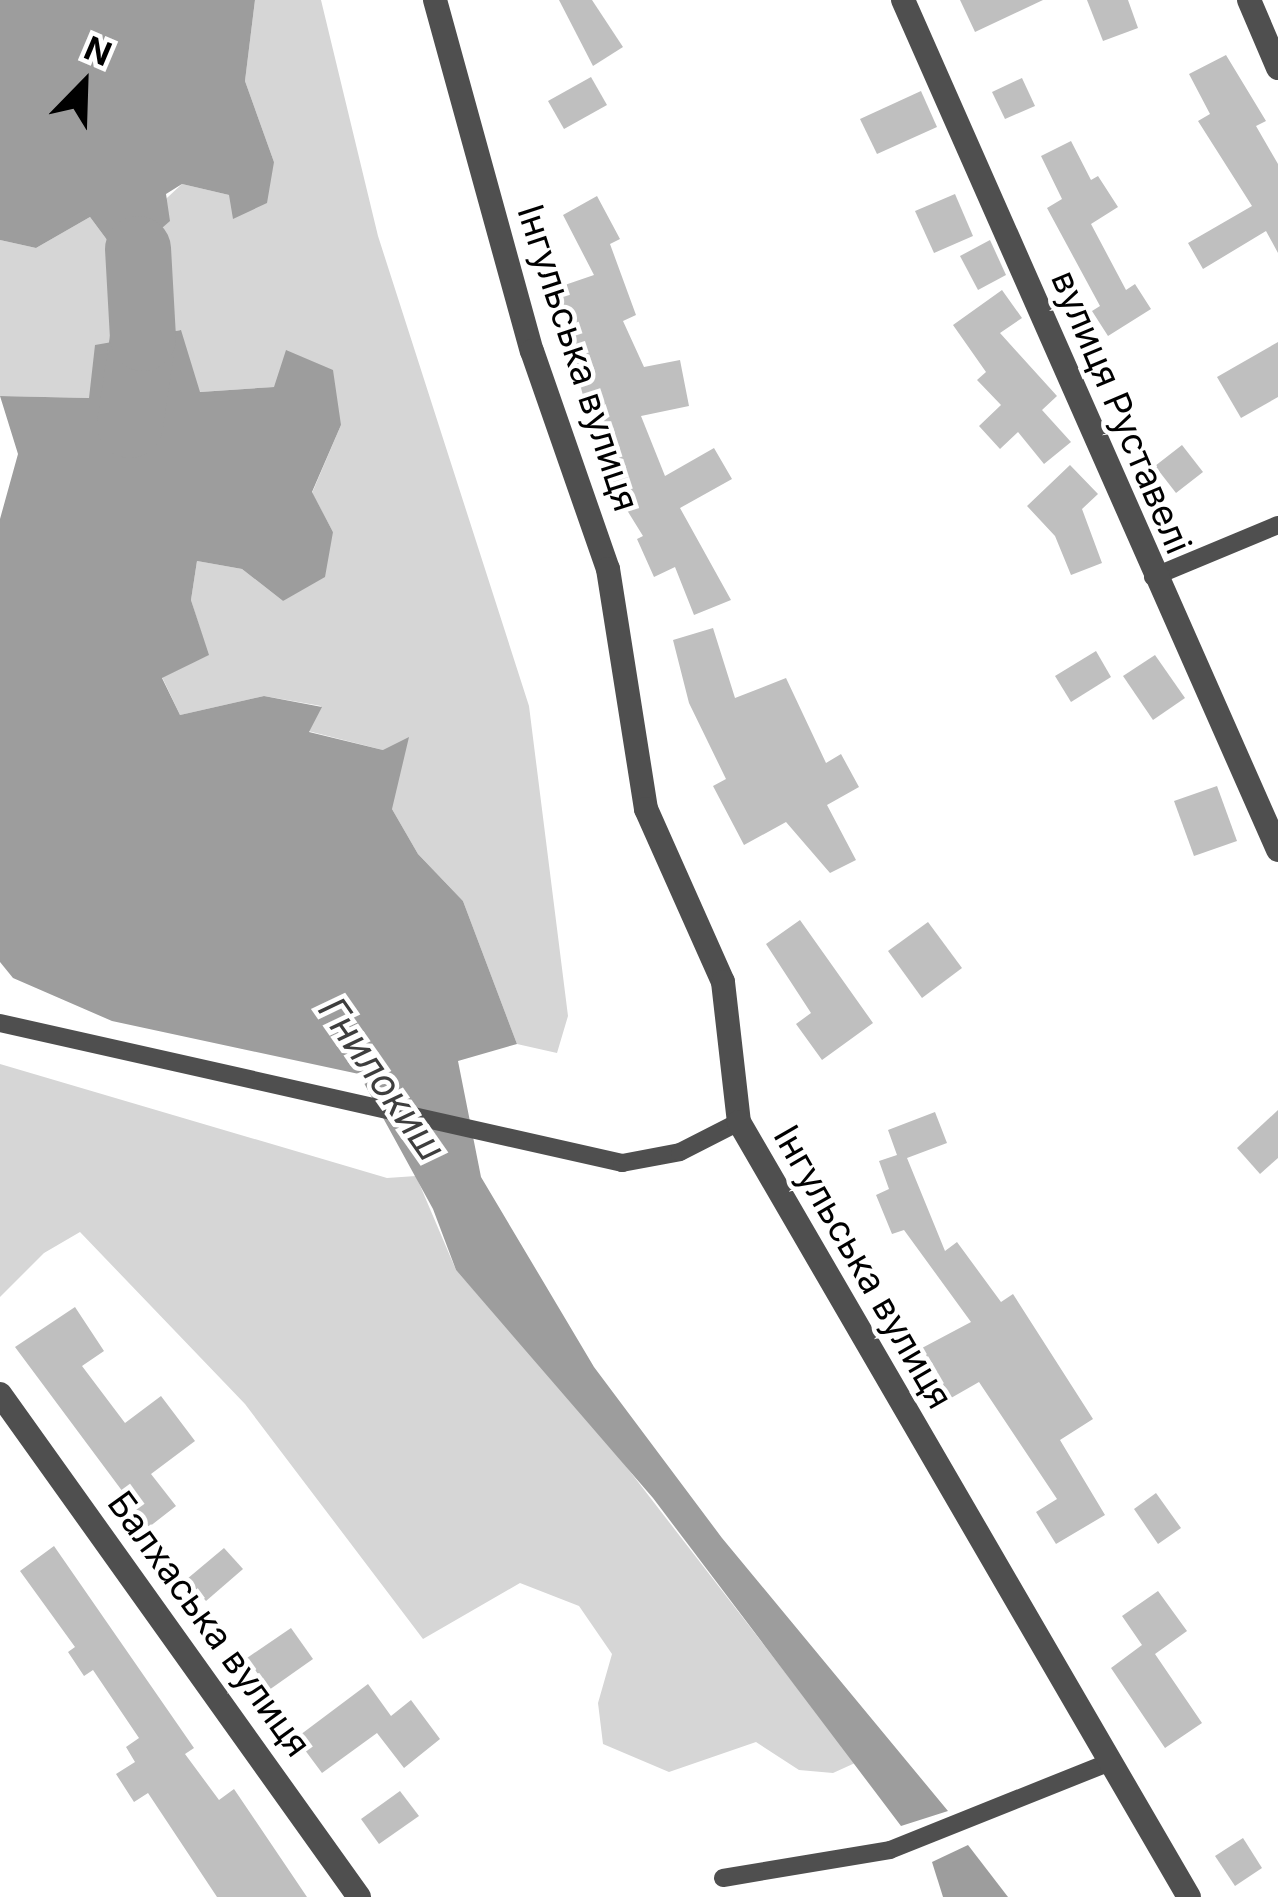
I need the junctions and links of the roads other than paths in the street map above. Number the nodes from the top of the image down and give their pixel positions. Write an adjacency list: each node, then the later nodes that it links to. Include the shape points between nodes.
1 (435, 0): 9 (street, Інгульська вулиця, via 532,351 608,569 646,808 723,982)
2 (903, 0): 6 (street, вулиця Руставелі)
3 (1249, 0): 4 (street)
4 (1278, 68)
5 (1278, 525): 6 (lane)
6 (1153, 577): 7 (street, вулиця Руставелі)
7 (1278, 850)
8 (0, 1023): 9 (lane, via 622,1163 680,1152)
9 (739, 1122): 11 (street, Інгульська вулиця)
10 (0, 1394): 13 (street, Балхаська вулиця)
11 (1105, 1764): 12 (lane, via 890,1850); 14 (street, Інгульська вулиця)
12 (723, 1878)
13 (359, 1897)
14 (1189, 1897)

